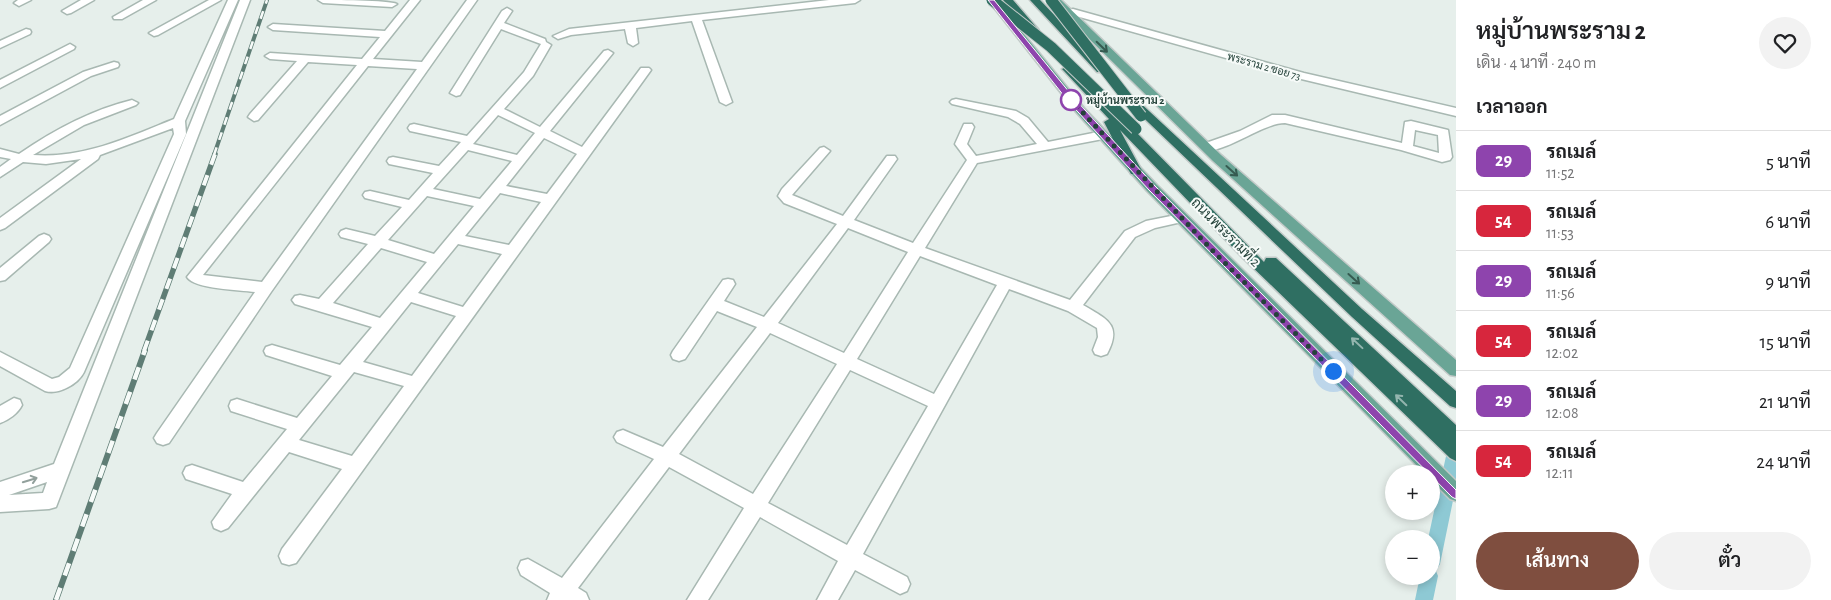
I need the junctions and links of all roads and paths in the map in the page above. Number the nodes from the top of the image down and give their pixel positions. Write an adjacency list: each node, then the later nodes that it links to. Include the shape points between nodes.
1 (89, 0): 17 (street)
2 (151, 0): 21 (street)
3 (216, 0): 28 (street)
4 (233, 0): 50 (street)
5 (245, 0): 121 (street)
6 (323, 0): 16 (street)
7 (415, 0): 27 (street)
8 (472, 0): 38 (street)
9 (855, 0): 20 (street)
10 (992, 0): 54 (main road, ถนนพระรามที่ 2); 114 (highway, one-way to 10, bridge, via 1235,228 1065,60)
11 (1008, 0): 45 (highway, ถนนพระรามที่ 2)
12 (1035, 0): 107 (highway, ถนนพระรามที่ 2, via 1182,149)
13 (1051, 0): 111 (highway, bridge, via 1141,116 1252,224)
14 (1056, 0): 25 (main road)
15 (1064, 0): 19 (main road)
16 (393, 2): 27 (street)
17 (67, 11)
18 (507, 11): 22 (street)
19 (1073, 12): 25 (main road); 47 (street, พระราม 2 ซอย 73, via 1301,76)
20 (696, 17): 23 (street); 42 (street)
21 (118, 18)
22 (498, 24): 29 (street); 41 (street)
23 (630, 25): 29 (street, via 569,32 558,36 562,39 559,43); 30 (street)
24 (273, 27): 27 (street)
25 (1085, 30): 57 (main road, one-way to 57)
26 (26, 32): 31 (street)
27 (389, 32): 36 (street)
28 (154, 33)
29 (544, 43): 46 (street, via 533,69)
30 (633, 43)
31 (0, 45)
32 (70, 47): 40 (street)
33 (608, 53): 53 (street)
34 (270, 56): 35 (street)
35 (305, 59): 36 (street); 48 (street)
36 (365, 63): 38 (street); 90 (street, via 194,277)
37 (114, 65): 49 (street, via 87,74)
38 (425, 66): 90 (street)
39 (646, 70): 62 (street)
40 (0, 85)
41 (456, 94)
42 (726, 102)
43 (956, 102): 56 (street, via 1012,114 1024,121)
44 (132, 103): 65 (street, via 107,109 85,120)
45 (1102, 106): 69 (highway); 118 (highway, ถนนพระรามที่ 2, one-way to 45, via 1243,249)
46 (497, 110): 53 (street); 55 (street)
47 (1456, 112)
48 (254, 117)
49 (0, 121)
50 (180, 122): 60 (street); 102 (street, via 180,134 76,372 64,382 51,386)
51 (968, 127): 66 (street, via 962,144)
52 (414, 128): 55 (street)
53 (542, 132): 62 (street); 63 (street)
54 (1103, 135): 56 (street); 69 (main road, ถนนพระรามที่ 2)
55 (468, 143): 63 (street); 68 (street)
56 (1044, 146): 66 (street)
57 (1207, 147): 58 (street, via 1244,134 1272,119 1285,119); 104 (main road, one-way to 104)
58 (1404, 147)
59 (824, 151): 78 (street, via 785,196)
60 (99, 152): 65 (street, via 62,159); 79 (street)
61 (0, 153): 65 (street)
62 (584, 153): 74 (street)
63 (520, 159): 71 (street)
64 (892, 159): 78 (street)
65 (18, 160): 70 (street)
66 (974, 160): 84 (street)
67 (394, 161): 68 (street)
68 (442, 171): 72 (street)
69 (1136, 171): 77 (main road, ถนนพระรามที่ 2)
70 (0, 173)
71 (497, 188): 74 (street); 75 (street)
72 (424, 190): 75 (street); 76 (street)
73 (370, 195): 76 (street)
74 (549, 199): 85 (street)
75 (483, 204): 81 (street)
76 (412, 205): 83 (street)
77 (1181, 218): 95 (street, via 1151,224 1130,234); 125 (main road, ถนนพระรามที่ 2)
78 (846, 222): 84 (street); 98 (street)
79 (0, 225)
80 (346, 234): 83 (street)
81 (455, 239): 85 (street); 86 (street)
82 (44, 240): 87 (street)
83 (379, 242): 86 (street); 94 (street)
84 (917, 250): 88 (street); 103 (street)
85 (512, 251): 96 (street)
86 (438, 260): 91 (street)
87 (0, 276)
88 (1006, 282): 95 (street); 108 (street)
89 (728, 284): 93 (street)
90 (266, 288): 116 (street)
91 (408, 296): 96 (street); 97 (street)
92 (300, 300): 94 (street)
93 (714, 304): 98 (street); 101 (street)
94 (322, 305): 97 (street)
95 (1073, 307): 99 (street, via 1106,328)
96 (466, 313): 106 (street)
97 (384, 325): 105 (street)
98 (768, 325): 103 (street); 119 (street)
99 (1101, 350)
100 (272, 351): 105 (street)
101 (679, 355)
102 (0, 358)
103 (848, 361): 108 (street); 127 (street)
104 (1451, 365)
105 (347, 369): 106 (street); 113 (street)
106 (415, 383): 120 (street)
107 (1456, 401)
108 (938, 403): 130 (street)
109 (14, 405): 112 (street)
110 (237, 406): 113 (street)
111 (1456, 412)
112 (0, 416)
113 (300, 426): 117 (street)
114 (1456, 436)
115 (623, 437): 119 (street)
116 (163, 438)
117 (286, 444): 120 (street); 124 (street)
118 (1456, 453)
119 (667, 457): 127 (street); 133 (street)
120 (355, 465): 129 (street)
121 (61, 470): 123 (street, one-way to 121); 126 (street, via 49,501)
122 (192, 473): 124 (street)
123 (0, 490)
124 (247, 491): 128 (street)
125 (1456, 493)
126 (0, 504)
127 (756, 505): 130 (street); 134 (street)
128 (221, 522)
129 (288, 556)
130 (851, 558): 132 (street); 135 (street)
131 (528, 568): 133 (street)
132 (900, 584)
133 (567, 597)
134 (697, 600)
135 (827, 600)

